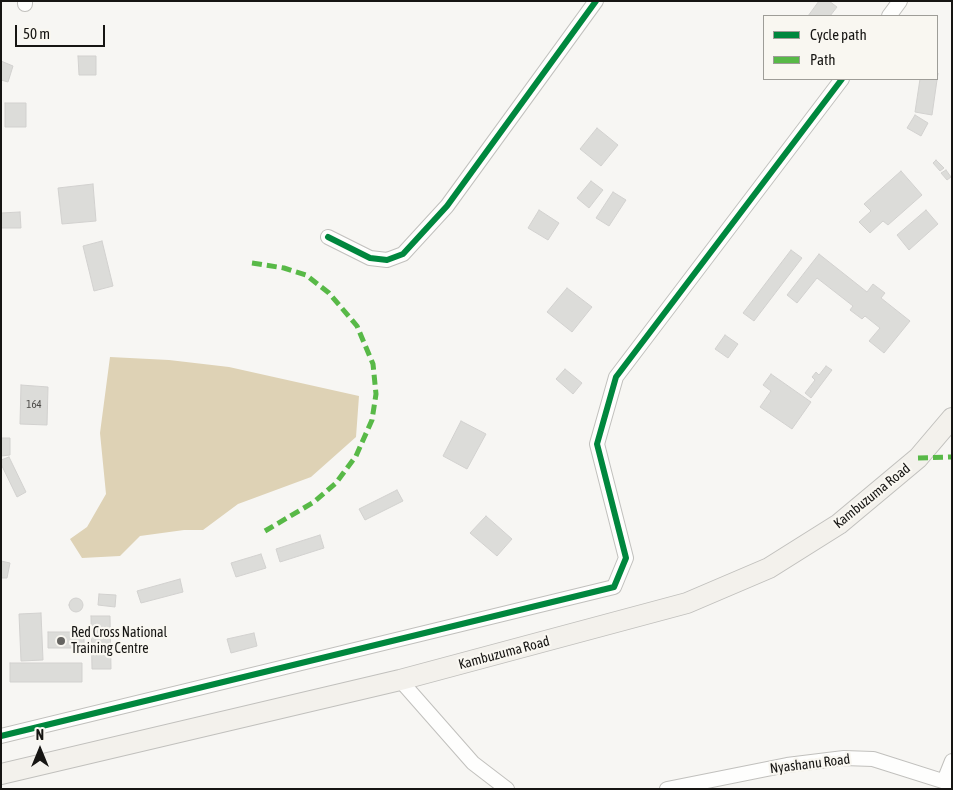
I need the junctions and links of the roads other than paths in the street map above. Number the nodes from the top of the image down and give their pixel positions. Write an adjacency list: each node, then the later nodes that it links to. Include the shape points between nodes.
1 (596, 1): 5 (street, via 447,206 403,254 387,260 370,258)
2 (900, 1): 3 (street)
3 (890, 15)
4 (841, 80): 8 (street, via 616,377 597,444 626,558 614,587)
5 (328, 238)
6 (952, 418): 7 (main road, Kambuzuma Road, via 918,458 879,492 839,524 769,568 660,611)
7 (400, 680): 10 (main road, Kambuzuma Road); 12 (street, via 472,763)
8 (1, 736)
9 (952, 761): 11 (street)
10 (1, 774)
11 (948, 783): 13 (street, Nyashanu Road, via 873,759 844,758 787,765)
12 (507, 789)
13 (666, 789)

